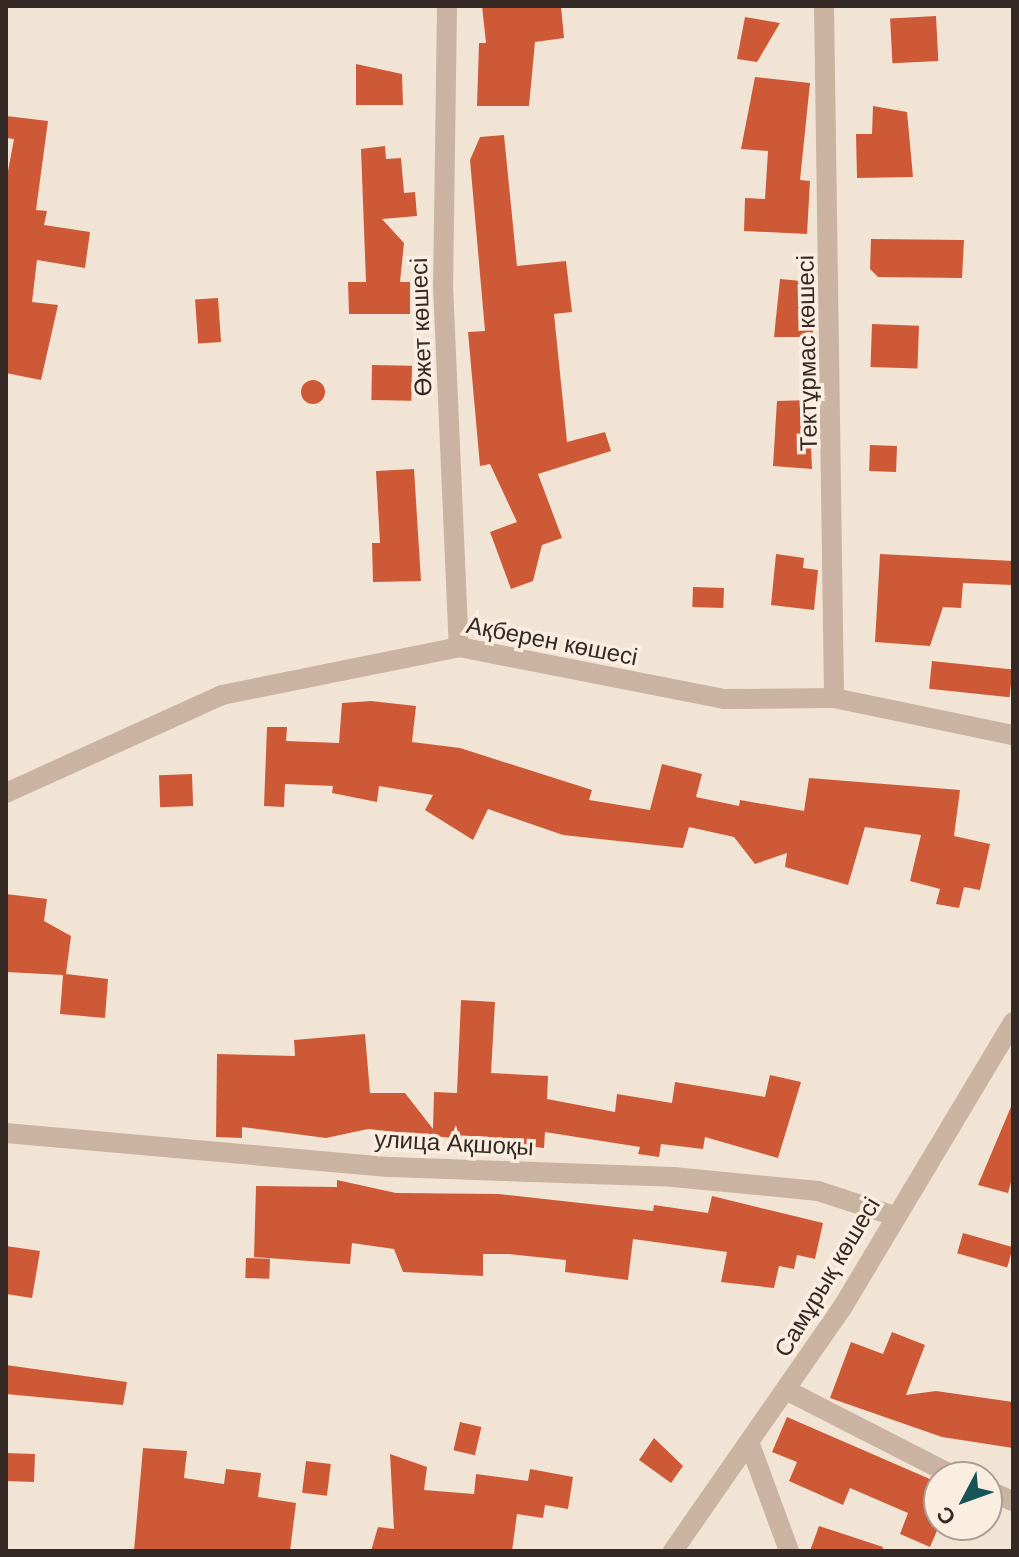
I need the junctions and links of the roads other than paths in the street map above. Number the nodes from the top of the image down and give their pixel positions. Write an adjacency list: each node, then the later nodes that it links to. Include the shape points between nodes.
1 (447, 6): 3 (street, Өжет көшесі, via 443,285)
2 (824, 6): 4 (street, Тектұрмас көшесі)
3 (459, 647): 4 (street, Ақберен көшесі, via 723,699); 6 (street, Ақберен көшесі, via 222,695)
4 (834, 698): 5 (street, Ақберен көшесі)
5 (1013, 735)
6 (6, 793)
7 (1013, 1022): 9 (street, Самұрық көшесі)
8 (6, 1133): 9 (street, улица Ақшоқы, via 390,1167 673,1177 818,1191)
9 (895, 1216): 10 (street, Самұрық көшесі)
10 (788, 1391): 11 (street, Самұрық көшесі); 12 (street)
11 (749, 1442): 13 (street); 14 (street, Самұрық көшесі)
12 (925, 1461)
13 (789, 1547)
14 (673, 1551)

